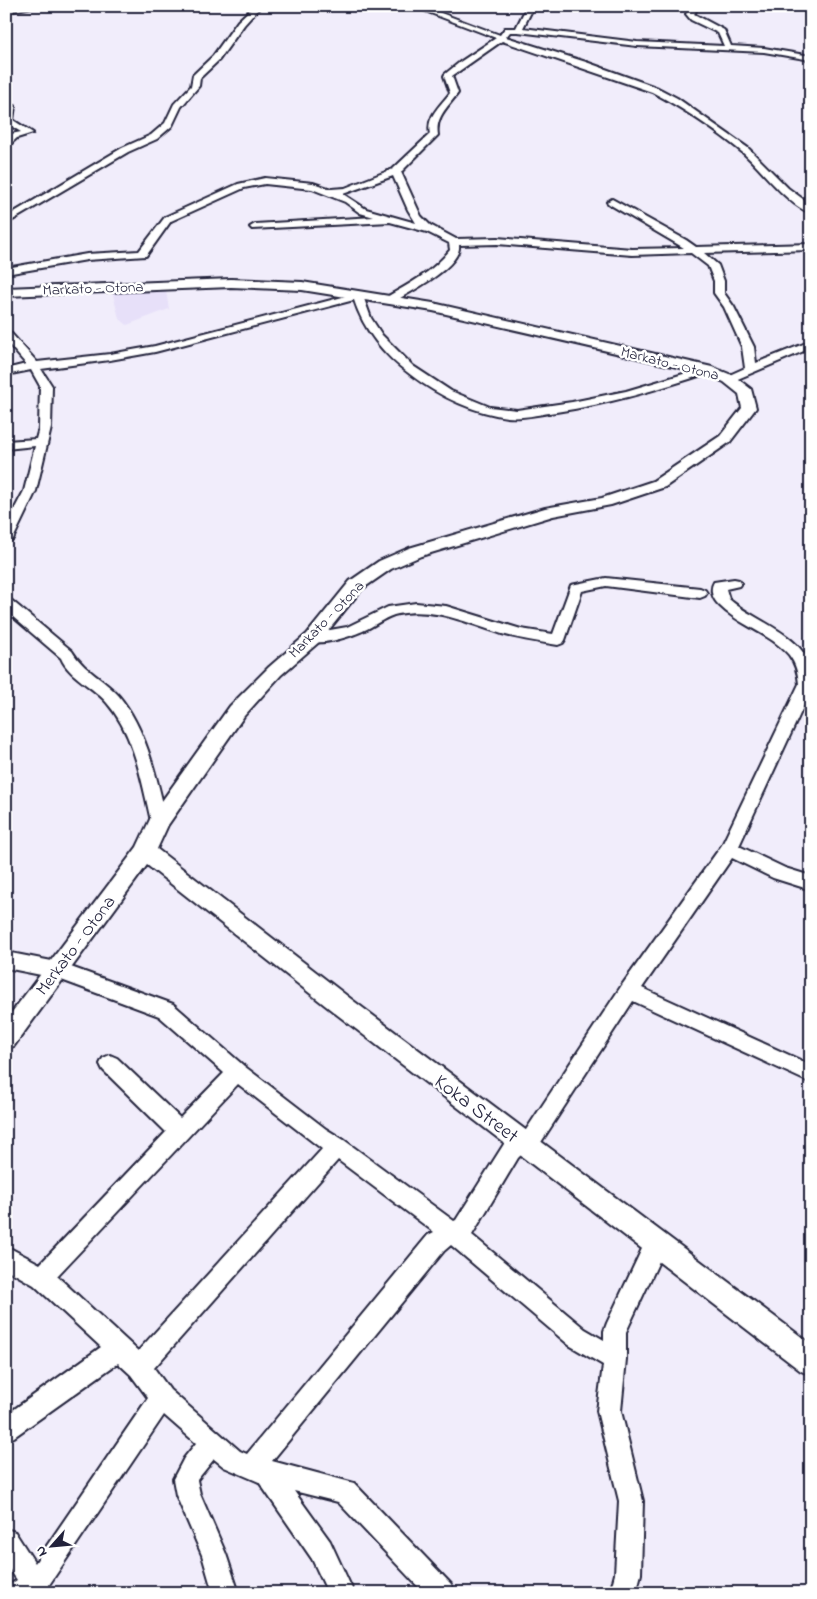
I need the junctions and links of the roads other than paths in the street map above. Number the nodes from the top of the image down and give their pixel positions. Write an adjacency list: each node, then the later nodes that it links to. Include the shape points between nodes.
1 (35, 6): 6 (street)
2 (258, 6): 18 (street, via 216,58 196,77 195,86 177,106 169,124 154,137 125,150)
3 (415, 6): 8 (street)
4 (530, 6): 7 (street)
5 (696, 6): 9 (street, via 690,14 721,32)
6 (6, 10)
7 (518, 30): 8 (street, via 508,30); 9 (street, via 637,44)
8 (502, 38): 13 (street, via 459,64 448,76 454,93 435,118 432,125 434,135); 16 (street, via 583,64 674,100 745,150 785,190)
9 (730, 49): 10 (street, via 764,50)
10 (811, 58)
11 (11, 106): 12 (street, via 9,120 29,133 14,136)
12 (6, 145)
13 (396, 171): 14 (street, via 346,191); 21 (street, via 410,207)
14 (330, 192): 17 (street, via 363,211); 25 (street, via 313,186 266,181 242,186 168,219 142,254 87,257)
15 (612, 202): 24 (street)
16 (811, 210)
17 (389, 219): 19 (street); 21 (street)
18 (6, 222): 20 (street)
19 (255, 227)
20 (6, 228)
21 (426, 229): 22 (street)
22 (454, 242): 24 (street, via 496,241 632,252); 28 (street, via 456,250 446,264 429,278)
23 (811, 247): 24 (street)
24 (696, 251): 34 (street, via 713,265 719,281 719,293 748,347)
25 (6, 271)
26 (6, 292): 27 (main road, Markato - Otona, via 231,283 280,284)
27 (358, 296): 28 (main road, Markato - Otona); 33 (street, via 276,320 154,349); 35 (street, via 367,322 395,357 423,379 478,407 506,413 574,406 648,389)
28 (389, 300): 35 (main road, Markato - Otona, via 433,307)
29 (6, 334): 33 (street)
30 (811, 344): 32 (street)
31 (811, 349): 32 (street)
32 (793, 353): 34 (street)
33 (34, 366): 36 (street); 38 (street, via 46,386)
34 (751, 369): 37 (street)
35 (707, 370): 37 (main road, Markato - Otona)
36 (6, 372)
37 (729, 379): 44 (main road, Markato - Otona, via 746,392 749,408 725,439 659,484 605,502 551,511 385,564 356,586)
38 (42, 442): 39 (street); 40 (street, via 30,490)
39 (6, 445)
40 (6, 539)
41 (734, 583): 46 (street, via 719,585 719,596 727,605 786,644 802,660 806,684)
42 (700, 593): 44 (street, via 606,582 576,588 558,640 521,634 442,608 420,607 397,609 358,628)
43 (6, 603): 45 (street, via 115,702 128,723 149,779)
44 (313, 638): 45 (main road, Markato - Otona, via 275,670 237,710)
45 (159, 821): 47 (main road, Markato - Otona)
46 (729, 849): 48 (street, via 761,866); 51 (street)
47 (145, 852): 50 (main road, Merkato - Otona); 57 (main road, Koka Street)
48 (811, 883)
49 (6, 960): 50 (street)
50 (57, 970): 52 (main road, Merkato - Otona); 54 (street, via 166,1010)
51 (629, 991): 55 (street); 57 (street)
52 (6, 1039)
53 (110, 1064): 56 (street)
54 (237, 1072): 56 (street); 58 (street)
55 (811, 1074)
56 (180, 1132): 62 (street)
57 (523, 1144): 59 (street, via 511,1151 463,1229); 60 (main road, Koka Street)
58 (337, 1147): 59 (street); 66 (street)
59 (452, 1232): 64 (street, via 577,1337); 70 (street, via 436,1242)
60 (656, 1244): 64 (street, via 615,1331); 65 (main road, Koka Street)
61 (6, 1257): 62 (street)
62 (42, 1277): 63 (street)
63 (119, 1348): 66 (street); 68 (street)
64 (615, 1359): 76 (street, via 609,1411 631,1501 628,1574)
65 (811, 1361)
66 (139, 1367): 67 (street)
67 (162, 1398): 69 (street); 72 (street)
68 (6, 1429)
69 (213, 1442): 70 (street, via 232,1459); 73 (street, via 185,1479)
70 (258, 1470): 74 (street, via 321,1550); 75 (street, via 345,1492)
71 (6, 1542): 72 (street)
72 (32, 1590)
73 (226, 1593)
74 (341, 1593)
75 (442, 1593)
76 (623, 1593)

